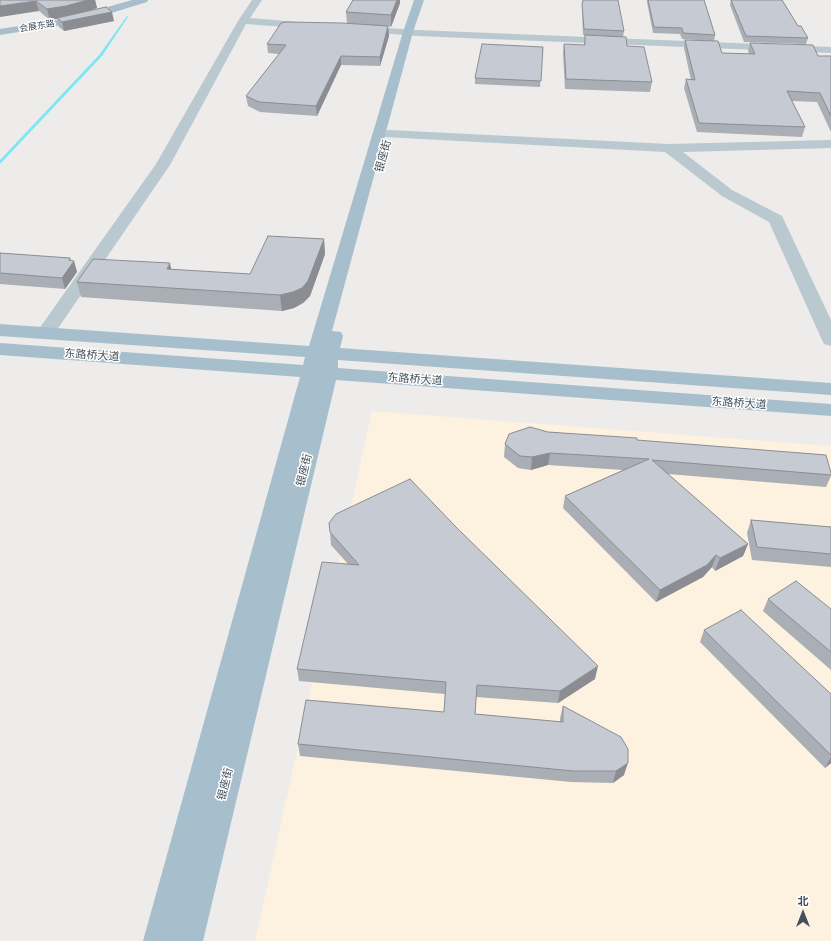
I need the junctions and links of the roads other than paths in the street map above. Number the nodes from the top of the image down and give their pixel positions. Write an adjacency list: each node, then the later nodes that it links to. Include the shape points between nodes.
1 (131, 0): 8 (main road, 会展东路, via 60,18)
2 (143, 0): 10 (main road, 会展东路, via 69,21)
3 (257, 0): 6 (street)
4 (419, 0): 11 (main road)
5 (427, 0): 11 (main road, 银座街)
6 (243, 21): 7 (street); 17 (street, via 163,165)
7 (322, 26)
8 (0, 27)
9 (345, 28): 11 (street)
10 (0, 32)
11 (412, 32): 12 (street); 13 (main road, 银座街); 20 (main road)
12 (831, 50)
13 (389, 134): 15 (street); 20 (main road, 银座街)
14 (831, 144): 15 (street)
15 (669, 148): 18 (street, via 727,193 776,219)
16 (0, 330): 17 (main road, 东路桥大道)
17 (45, 333): 20 (main road, 东路桥大道)
18 (831, 340)
19 (0, 349): 20 (main road, 东路桥大道)
20 (321, 362): 21 (main road, 东路桥大道); 22 (main road, 东路桥大道); 23 (main road); 24 (main road, 银座街)
21 (831, 389)
22 (831, 410)
23 (160, 941)
24 (186, 941)

